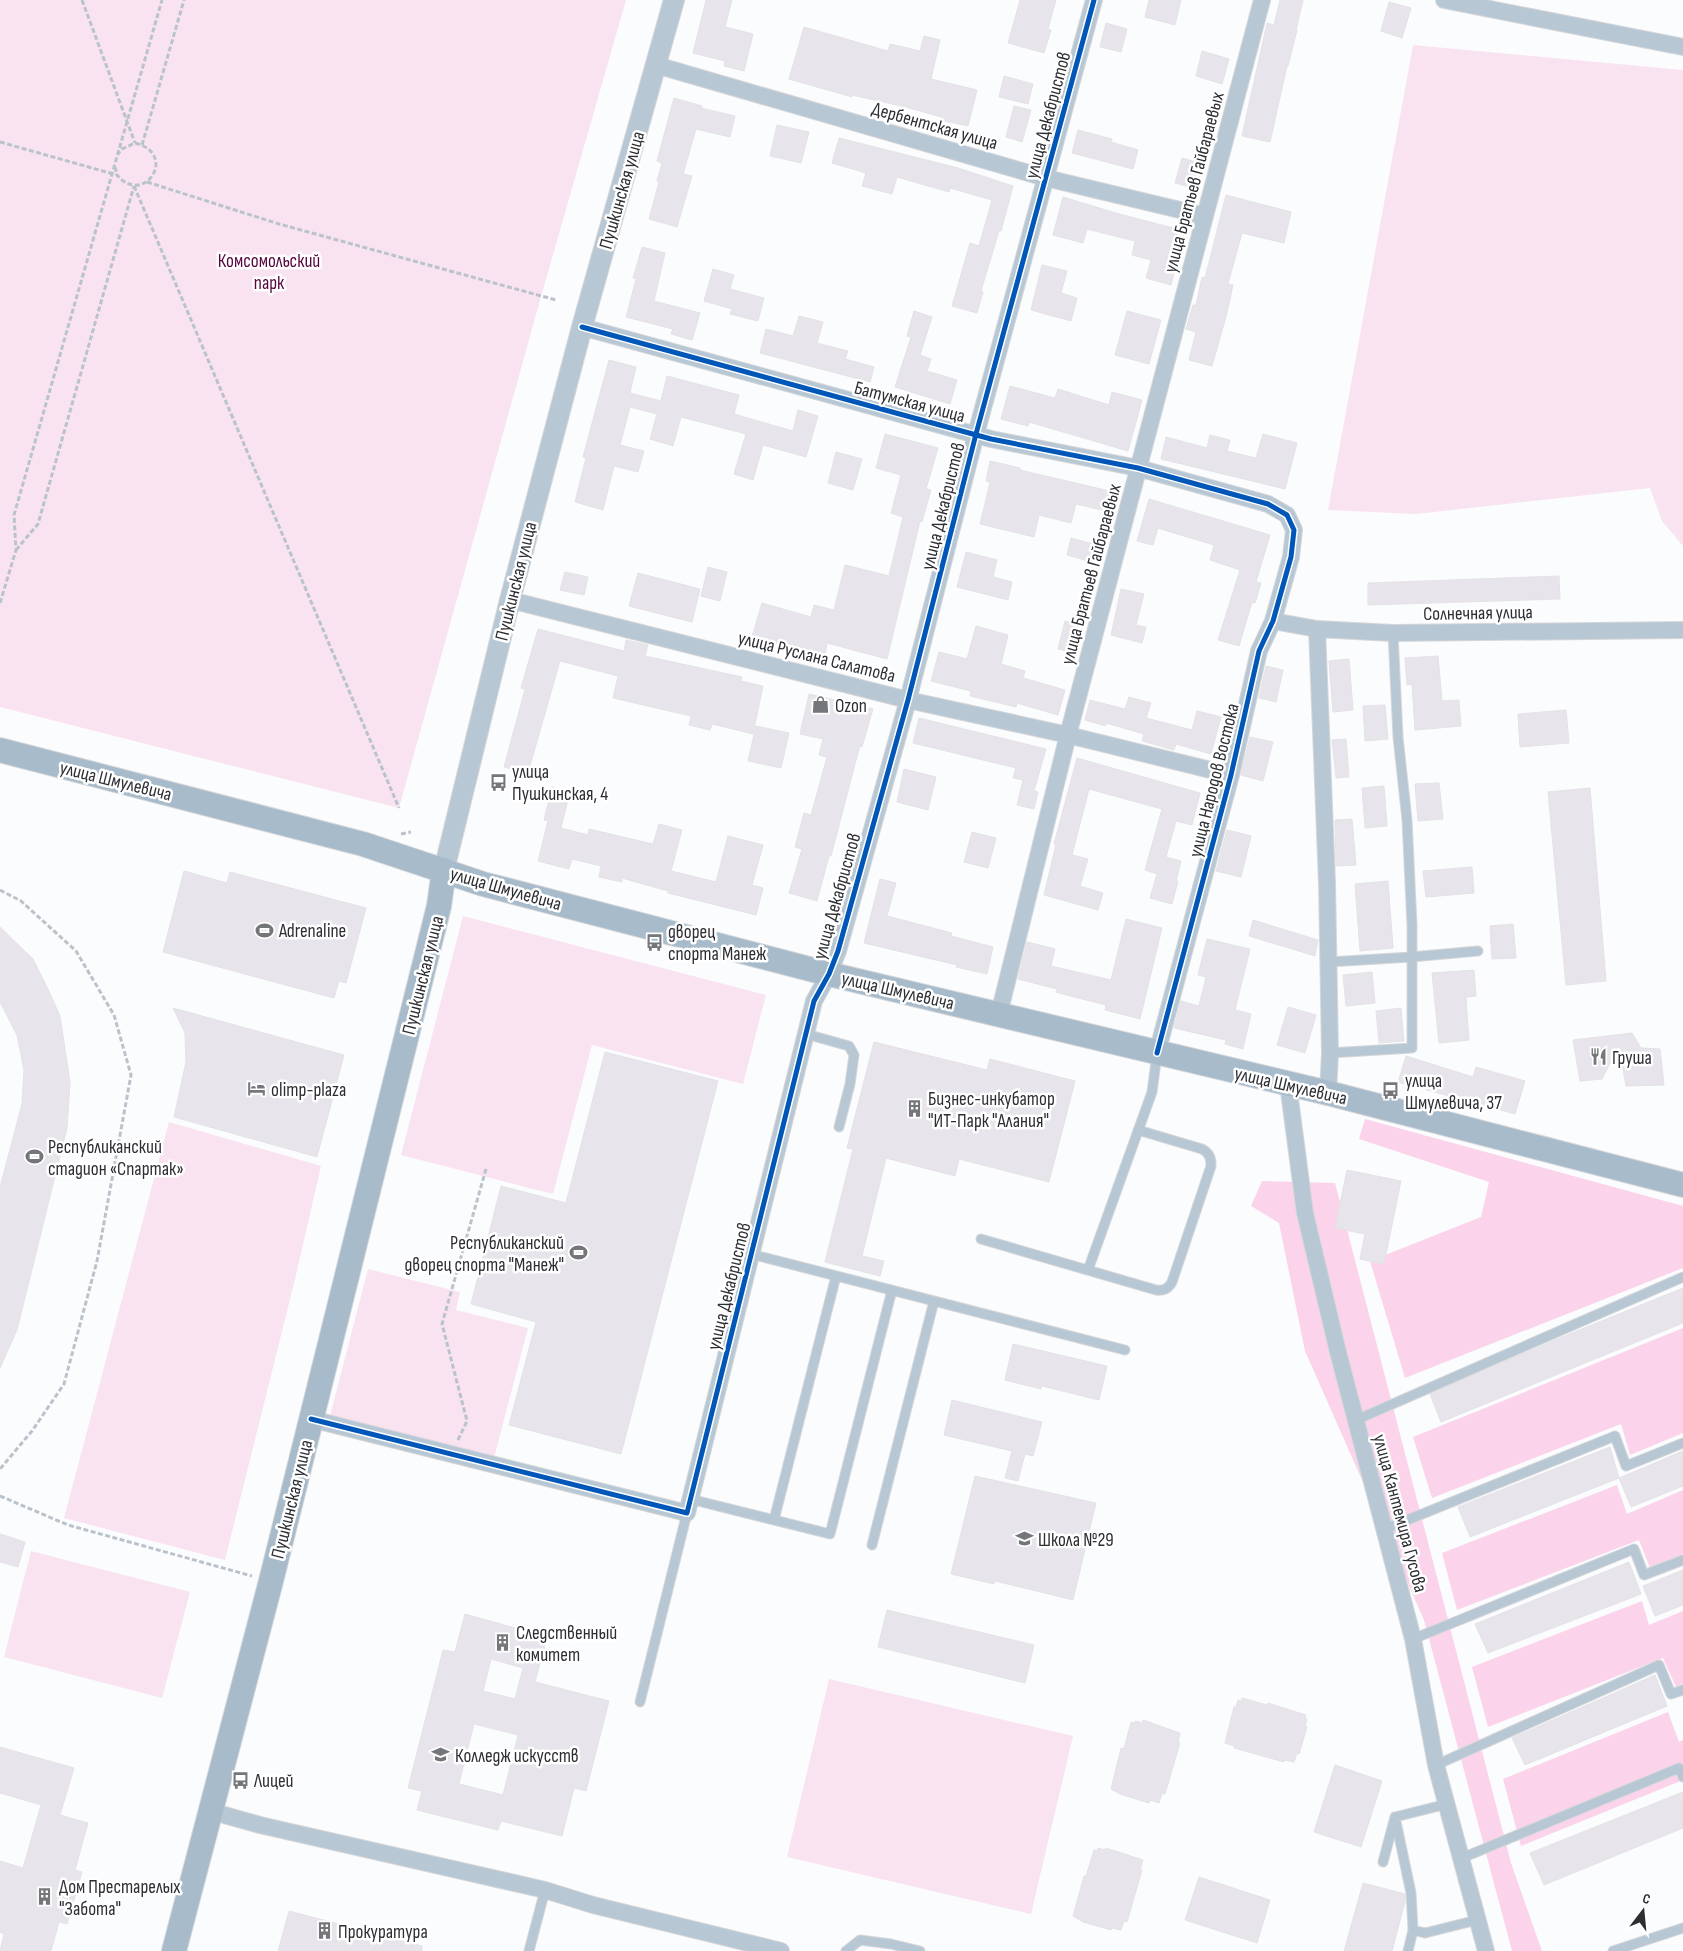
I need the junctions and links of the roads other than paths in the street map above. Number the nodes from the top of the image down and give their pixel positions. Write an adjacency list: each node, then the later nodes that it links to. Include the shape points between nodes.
1 (674, 0): 6 (street, Пушкинская улица)
2 (1094, 0): 7 (street, улица Декабристов)
3 (1262, 0): 8 (street, улица Братьев Гайбараевых)
4 (1444, 0): 5 (street)
5 (1683, 47)
6 (656, 65): 7 (street, Дербентская улица); 9 (street, Пушкинская улица)
7 (1046, 178): 8 (street, Дербентская улица); 10 (street, улица Декабристов)
8 (1205, 216): 11 (street, улица Братьев Гайбараевых)
9 (582, 327): 10 (street, Батумская улица); 13 (street, Пушкинская улица)
10 (976, 434): 11 (street, Батумская улица); 18 (street, улица Декабристов)
11 (1138, 468): 12 (street, Батумская улица, via 1268,504); 19 (street, улица Братьев Гайбараевых)
12 (1287, 516): 14 (street, улица Народов Востока, via 1294,530 1291,557)
13 (510, 600): 18 (street, улица Руслана Салатова); 22 (street, Пушкинская улица)
14 (1274, 621): 15 (street, Солнечная улица); 21 (street, улица Народов Востока, via 1259,651)
15 (1317, 629): 17 (street, Солнечная улица); 25 (street)
16 (1683, 630): 17 (street, Солнечная улица)
17 (1394, 633): 24 (lane, via 1398,737 1407,820)
18 (908, 700): 19 (street, улица Руслана Салатова); 26 (street, улица Декабристов)
19 (1068, 735): 21 (street, улица Руслана Салатова); 27 (street, улица Братьев Гайбараевых)
20 (0, 750): 22 (main road, улица Шмулевича, via 363,844)
21 (1231, 775): 29 (street, улица Народов Востока)
22 (444, 870): 26 (main road, улица Шмулевича, via 493,886); 44 (main road, Пушкинская улица, via 439,906)
23 (1478, 951): 24 (lane)
24 (1411, 957): 25 (lane); 30 (lane, via 1412,1048)
25 (1328, 962): 30 (street)
26 (829, 974): 27 (main road, улица Шмулевича); 28 (street, улица Декабристов, via 814,1001)
27 (998, 1014): 29 (main road, улица Шмулевича)
28 (806, 1034): 33 (lane, via 849,1046 854,1055); 37 (street, улица Декабристов)
29 (1158, 1053): 31 (main road, улица Шмулевича); 34 (lane, via 1152,1092)
30 (1330, 1053): 32 (street)
31 (1288, 1084): 32 (main road, улица Шмулевича); 45 (street, улица Кантемира Гусова, via 1305,1213)
32 (1328, 1093): 35 (main road, улица Шмулевича)
33 (839, 1127)
34 (1138, 1130): 38 (lane); 38 (lane, via 1202,1149 1211,1159 1172,1282 1163,1291)
35 (1683, 1185)
36 (981, 1238): 38 (lane)
37 (751, 1254): 39 (lane); 47 (street, улица Декабристов)
38 (1088, 1270)
39 (836, 1276): 41 (lane); 48 (lane)
40 (1683, 1277): 45 (lane)
41 (892, 1290): 42 (lane); 48 (lane, via 830,1534)
42 (934, 1301): 43 (lane); 50 (lane)
43 (1125, 1350)
44 (311, 1419): 47 (street); 58 (main road, Пушкинская улица)
45 (1356, 1420): 49 (street, улица Кантемира Гусова)
46 (1683, 1443): 49 (lane, via 1626,1466 1616,1436)
47 (689, 1506): 48 (lane); 54 (lane, улица Декабристов)
48 (774, 1520)
49 (1385, 1529): 52 (street, улица Кантемира Гусова)
50 (872, 1544)
51 (1683, 1560): 52 (lane, via 1644,1575 1634,1549)
52 (1413, 1639): 55 (street, улица Кантемира Гусова)
53 (1683, 1690): 55 (lane, via 1671,1694 1659,1665)
54 (640, 1702)
55 (1436, 1764): 57 (street, улица Кантемира Гусова)
56 (1683, 1777): 60 (lane, via 1679,1768)
57 (1447, 1804): 59 (lane); 60 (street, улица Кантемира Гусова)
58 (210, 1811): 62 (street); 66 (main road, Пушкинская улица)
59 (1395, 1817): 61 (lane); 65 (lane, via 1412,1893)
60 (1462, 1858): 63 (street, улица Кантемира Гусова)
61 (1383, 1862)
62 (545, 1890): 67 (lane); 68 (street, via 592,1905)
63 (1476, 1920): 65 (lane, via 1425,1933); 72 (street, улица Кантемира Гусова)
64 (1683, 1928): 73 (lane)
65 (1413, 1930): 71 (lane)
66 (174, 1951)
67 (530, 1951)
68 (781, 1951)
69 (846, 1951): 70 (lane, via 860,1940)
70 (920, 1951)
71 (1408, 1951)
72 (1486, 1951)
73 (1613, 1951)

